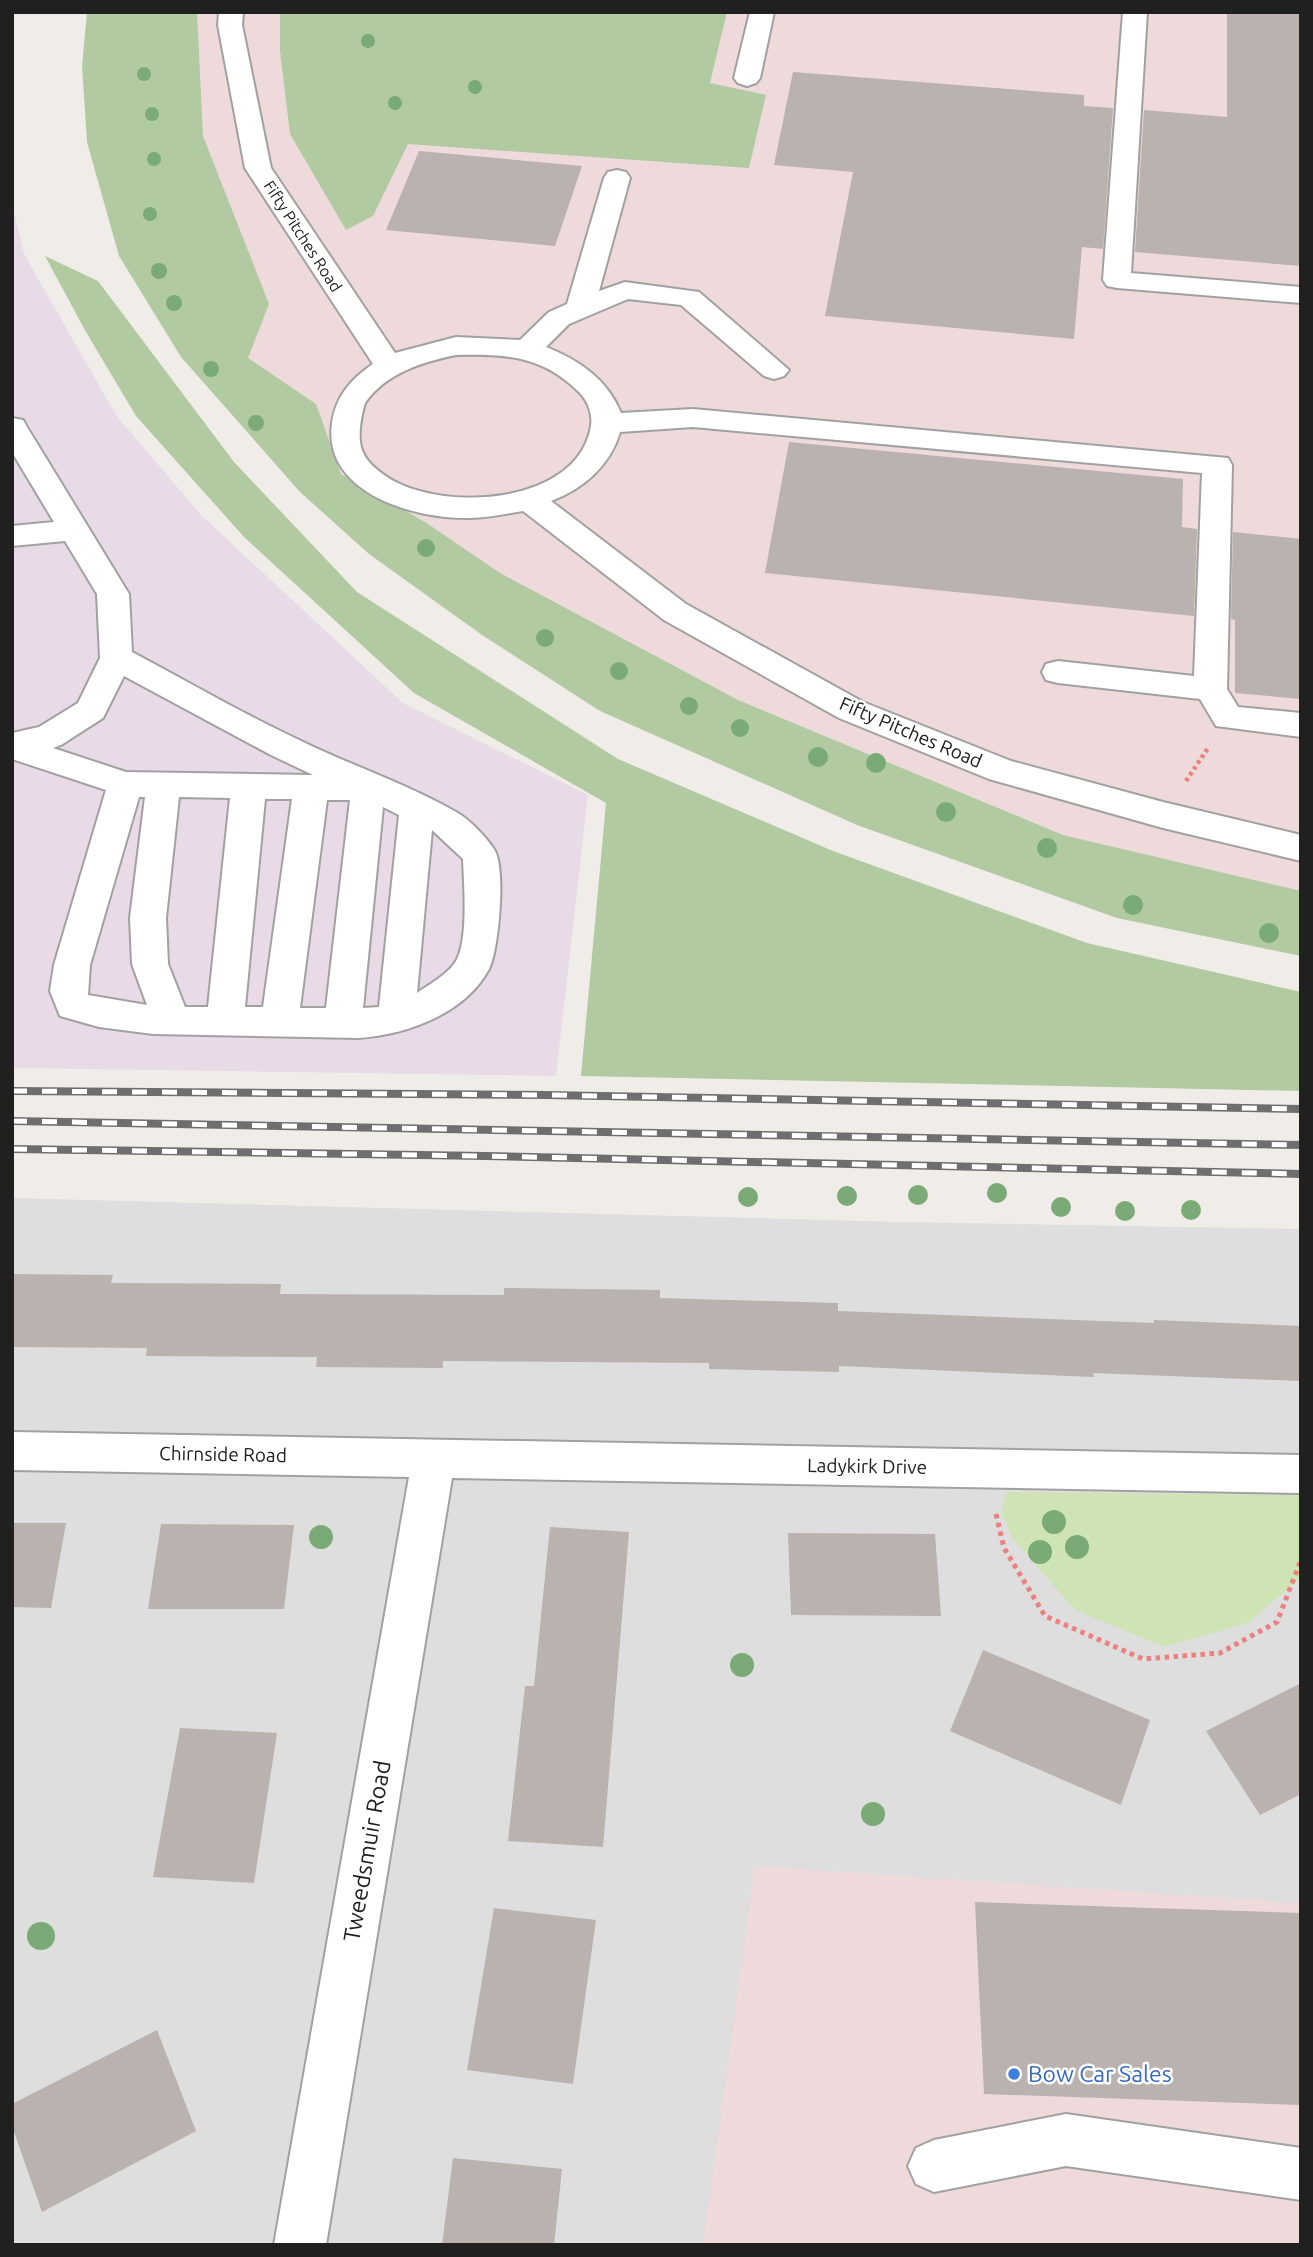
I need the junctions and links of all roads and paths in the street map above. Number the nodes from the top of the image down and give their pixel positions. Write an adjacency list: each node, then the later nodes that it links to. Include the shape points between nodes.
1 (232, 12): 9 (street, Fifty Pitches Road, via 230,25 258,168)
2 (762, 12): 4 (street)
3 (1135, 12): 6 (street, via 1117,280)
4 (747, 78)
5 (617, 178): 7 (street)
6 (1301, 295)
7 (580, 309): 8 (street, via 559,318); 10 (street, via 625,290 690,298)
8 (526, 350): 9 (street, via 456,346); 11 (street, via 577,372 599,396)
9 (390, 367): 13 (street, via 351,403 344,443 351,459 374,483 404,499 448,508 483,509)
10 (774, 370)
11 (607, 423): 13 (street, via 598,452 569,482); 18 (street, via 693,418 1217,465)
12 (12, 427): 14 (street)
13 (528, 500): 28 (street, Fifty Pitches Road, via 675,612 852,710 1001,770)
14 (75, 530): 15 (street); 16 (street, via 113,594)
15 (12, 536)
16 (116, 658): 21 (street, via 91,710 49,737); 26 (street)
17 (1058, 672): 18 (street)
18 (1210, 689): 19 (street)
19 (1228, 718): 20 (street); 28 (path)
20 (1301, 725)
21 (12, 746): 22 (street)
22 (125, 784): 23 (street); 30 (street, via 68,990 73,1006 103,1015)
23 (163, 786): 24 (street); 30 (street, via 148,918 150,964)
24 (249, 786): 25 (street); 33 (street)
25 (311, 787): 26 (street); 32 (street)
26 (369, 788): 27 (street); 34 (street)
27 (417, 809): 31 (street); 31 (street, via 446,822 480,855 483,898 475,963 454,989)
28 (1163, 815): 29 (street, Fifty Pitches Road)
29 (1301, 848)
30 (170, 1019): 33 (street)
31 (396, 1019): 34 (street)
32 (280, 1021): 33 (street); 34 (street)
33 (226, 1022)
34 (343, 1023)
35 (12, 1451): 36 (street, Chirnside Road)
36 (434, 1458): 37 (street, Ladykirk Drive); 42 (street, Tweedsmuir Road)
37 (984, 1468): 38 (street, Ladykirk Drive); 39 (path, via 1004,1548 1045,1616 1143,1660 1220,1653 1277,1622)
38 (1301, 1474)
39 (1301, 1560)
40 (934, 2166): 41 (street, via 1066,2140)
41 (1301, 2174)
42 (300, 2245)

